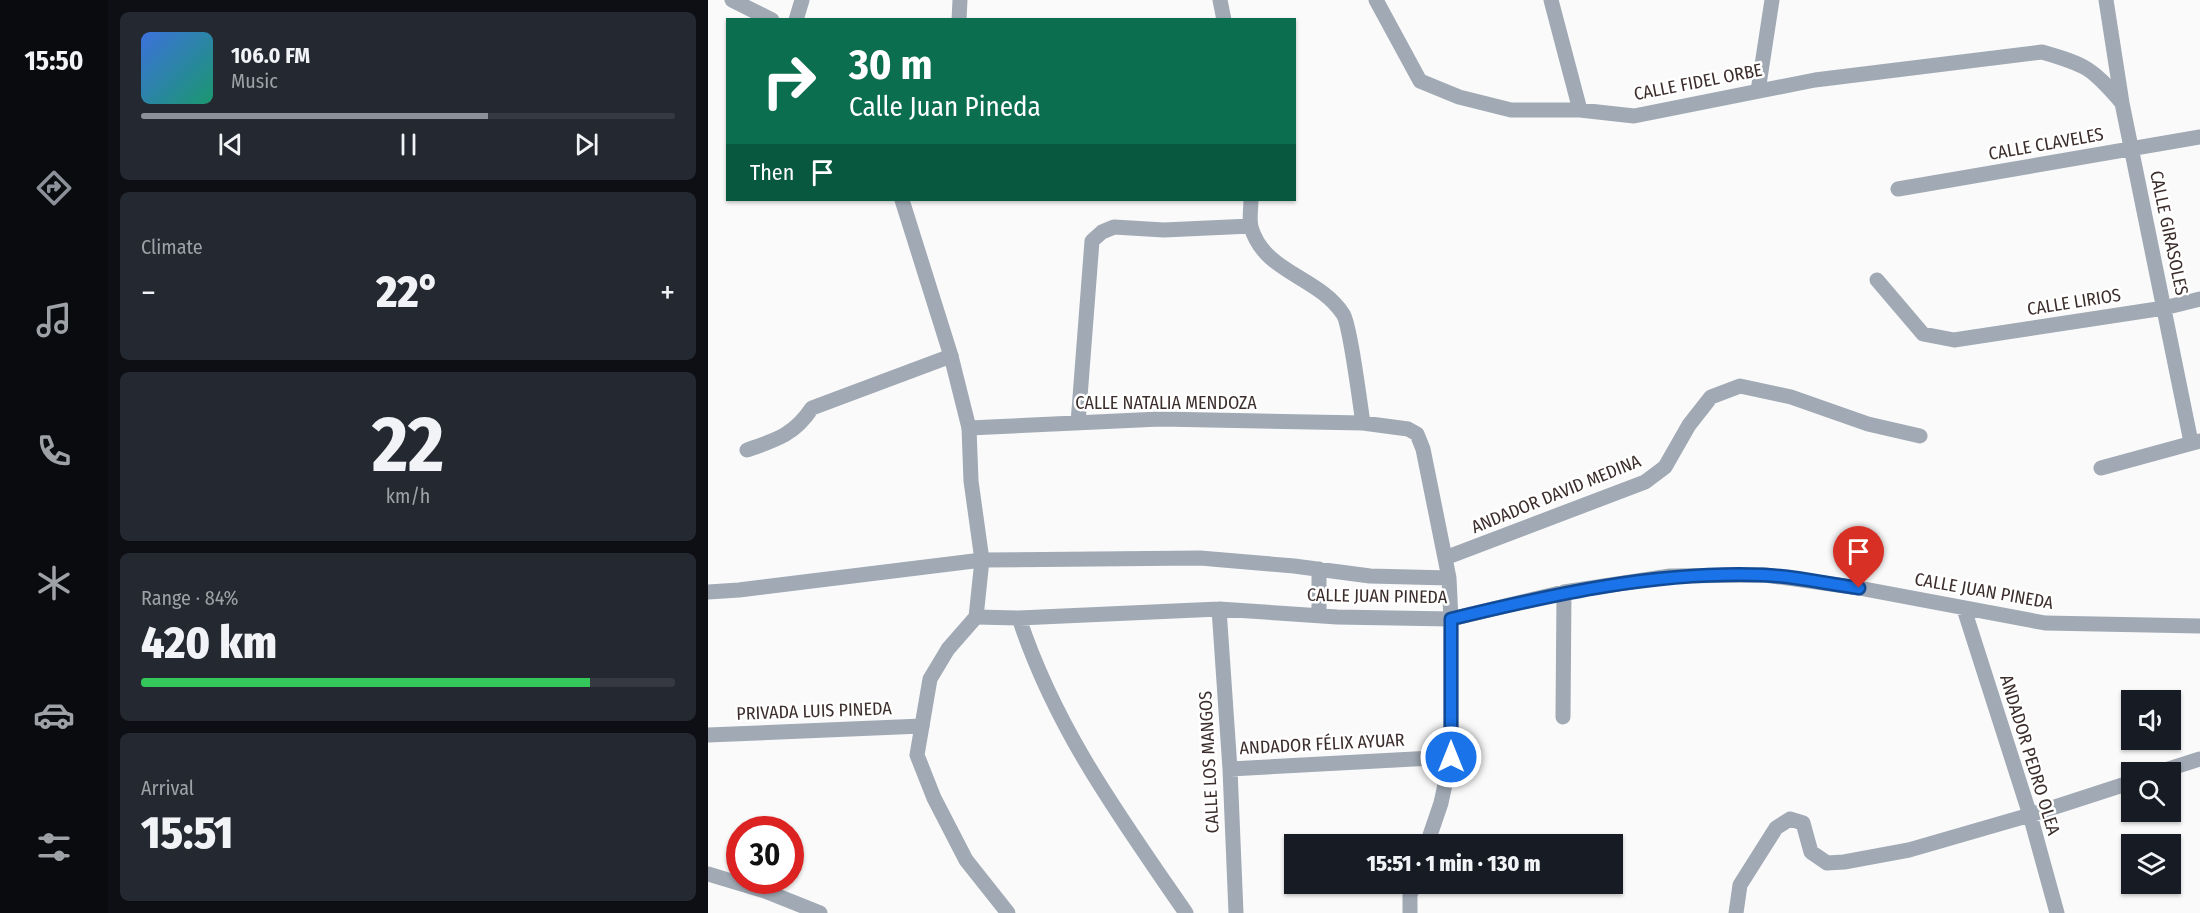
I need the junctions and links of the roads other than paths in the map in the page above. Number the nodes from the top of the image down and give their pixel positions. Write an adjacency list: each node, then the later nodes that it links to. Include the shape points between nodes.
1 (732, 0): 9 (street)
2 (802, 0): 10 (street)
3 (960, 0): 11 (street)
4 (1220, 0): 12 (street)
5 (1376, 0): 15 (street, CALLE FIDEL ORBE, via 1420,81 1460,97 1511,110)
6 (1551, 0): 15 (street)
7 (1772, 0): 13 (street)
8 (2106, 0): 14 (street, CALLE GIRASOLES)
9 (768, 18)
10 (797, 18)
11 (959, 18)
12 (1224, 18)
13 (1758, 92): 14 (street, CALLE FIDEL ORBE, via 1815,80 2042,51 2094,72); 15 (street, CALLE FIDEL ORBE, via 1634,116)
14 (2122, 103): 17 (street, CALLE GIRASOLES)
15 (1580, 110)
16 (2200, 137): 17 (street, CALLE CLAVELES)
17 (2131, 150): 18 (street, CALLE CLAVELES); 24 (street, CALLE GIRASOLES)
18 (1898, 189)
19 (902, 201): 25 (street)
20 (1251, 201): 21 (street)
21 (1251, 226): 26 (street, via 1164,230 1113,227 1092,241); 27 (street, via 1273,262 1312,283 1344,315)
22 (1877, 280): 24 (street, CALLE LIRIOS, via 1923,334 1954,340)
23 (2200, 299): 24 (street, CALLE LIRIOS)
24 (2164, 308): 30 (street, CALLE GIRASOLES)
25 (951, 356): 28 (street); 31 (street, via 812,408 786,436)
26 (1078, 423): 27 (street, CALLE NATALIA MENDOZA, via 1160,419); 28 (street, CALLE NATALIA MENDOZA)
27 (1363, 423): 33 (street, CALLE NATALIA MENDOZA, via 1408,429 1417,434)
28 (969, 428): 34 (street)
29 (1920, 436): 33 (street, ANDADOR DAVID MEDINA, via 1868,424 1791,397 1740,386 1711,397 1689,425 1665,467 1645,482)
30 (2195, 441): 32 (street)
31 (747, 450)
32 (2102, 468)
33 (1445, 558): 36 (street)
34 (982, 560): 35 (street, via 1200,558); 37 (street); 42 (street)
35 (1319, 569): 36 (street, via 1370,576); 41 (street)
36 (1449, 578): 44 (street)
37 (708, 592)
38 (1564, 592): 40 (street, CALLE JUAN PINEDA, via 1670,576 1765,575 1859,588); 44 (street, CALLE JUAN PINEDA); 46 (street)
39 (1219, 609): 41 (street, CALLE JUAN PINEDA); 43 (street, CALLE JUAN PINEDA); 52 (street, CALLE LOS MANGOS)
40 (1964, 609): 45 (street, CALLE JUAN PINEDA, via 2045,623); 54 (street, ANDADOR PEDRO OLEA)
41 (1319, 615): 44 (street, CALLE JUAN PINEDA)
42 (976, 617): 43 (street, CALLE JUAN PINEDA); 47 (street, via 948,649 930,679)
43 (1019, 618): 60 (street, via 1047,693 1097,784)
44 (1451, 619): 49 (street)
45 (2200, 626)
46 (1563, 717)
47 (922, 726): 48 (street, PRIVADA LUIS PINEDA); 59 (street, via 917,754 934,798 966,860)
48 (708, 735)
49 (1451, 757): 52 (street, ANDADOR FÉLIX AYUAR); 55 (street)
50 (2200, 759): 51 (street)
51 (2181, 765)
52 (1230, 769): 61 (street, CALLE LOS MANGOS)
53 (2121, 786): 54 (street)
54 (2030, 815): 63 (street, via 1909,850 1836,862 1827,862 1810,852 1803,823 1790,819 1776,828 1740,885); 64 (street, ANDADOR PEDRO OLEA)
55 (1430, 834)
56 (708, 874): 58 (street)
57 (1410, 894): 62 (street)
58 (820, 913)
59 (1008, 913)
60 (1186, 913)
61 (1236, 913)
62 (1410, 913)
63 (1736, 913)
64 (2057, 913)

